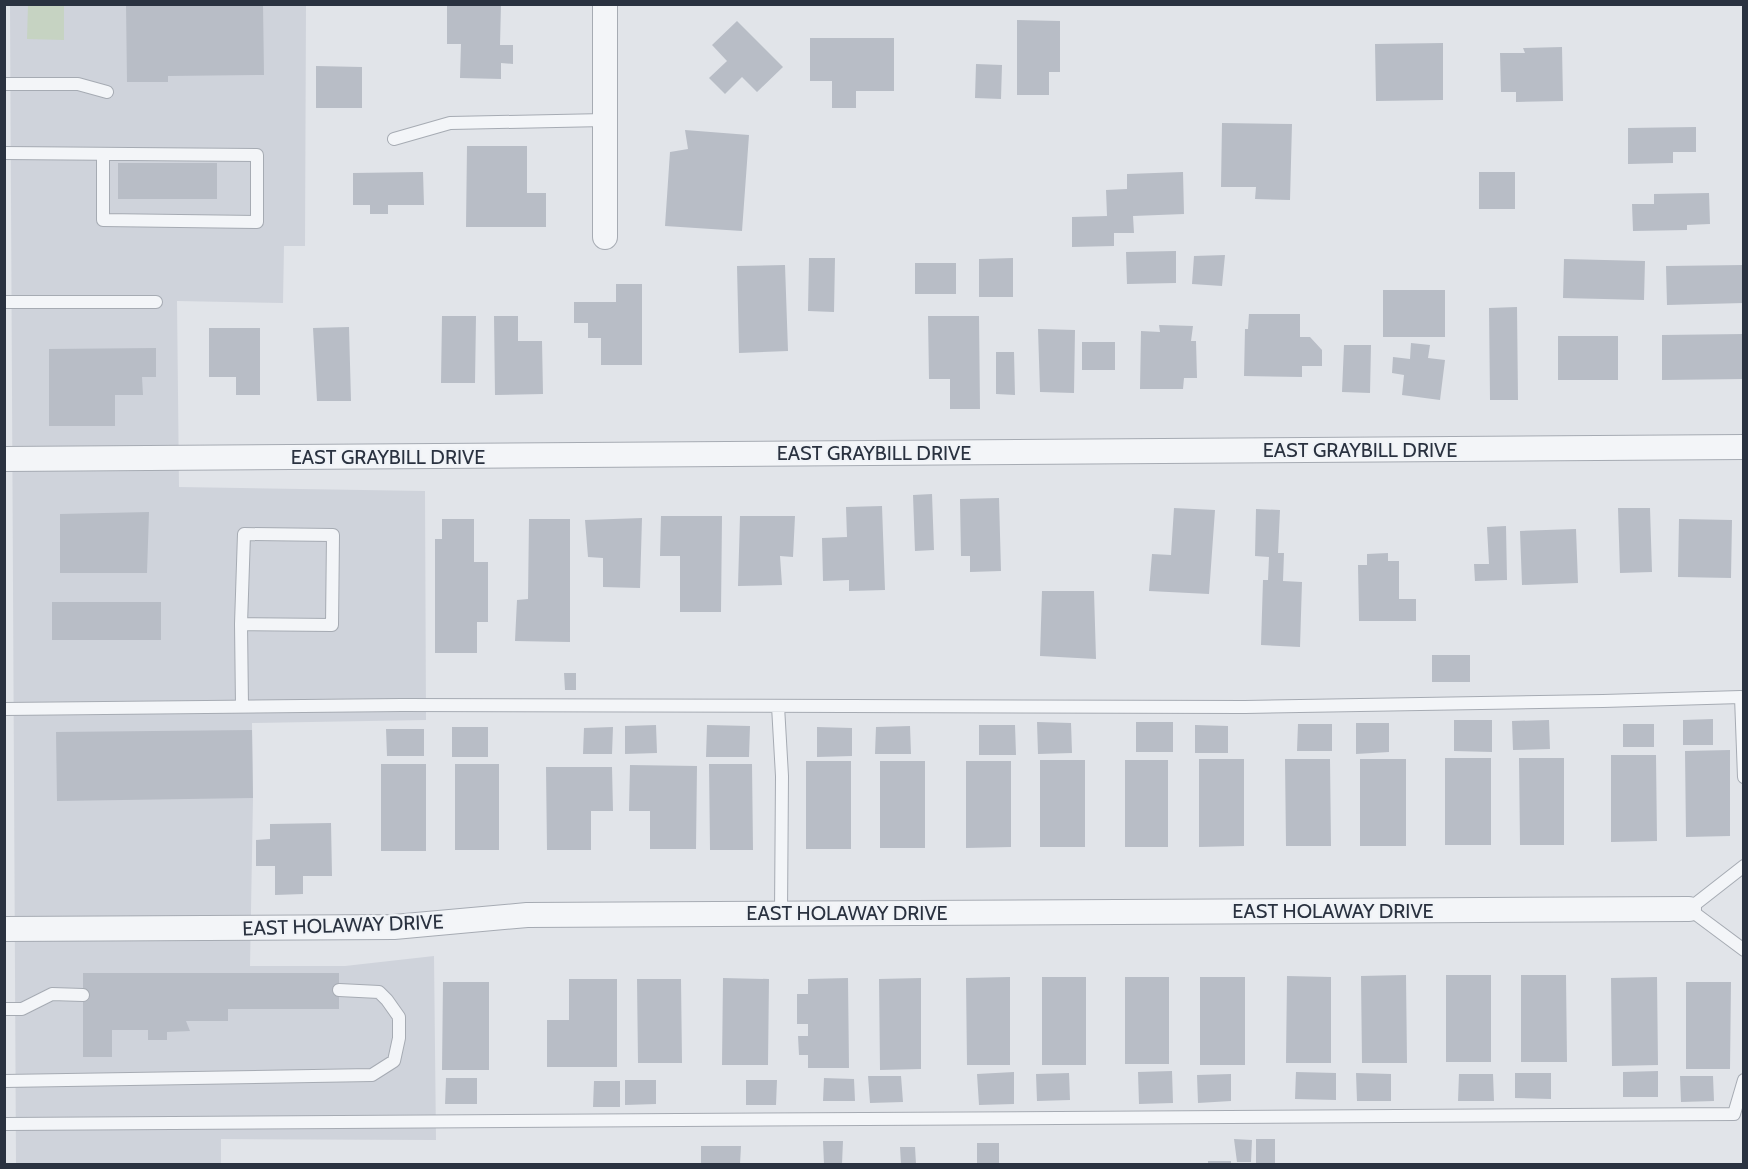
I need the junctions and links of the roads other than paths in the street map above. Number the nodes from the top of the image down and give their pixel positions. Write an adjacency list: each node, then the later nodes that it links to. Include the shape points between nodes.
1 (605, 4): 4 (street)
2 (4, 84): 3 (lane, via 78,84)
3 (107, 92)
4 (605, 120): 5 (lane, via 450,123); 8 (street)
5 (394, 139)
6 (4, 153): 7 (lane)
7 (103, 154): 7 (lane, via 257,155 257,222 102,220)
8 (605, 237)
9 (4, 302): 10 (lane)
10 (156, 302)
11 (1743, 447): 12 (street, EAST GRAYBILL DRIVE)
12 (4, 459)
13 (241, 624): 13 (lane, via 244,534 333,535 332,625); 14 (lane)
14 (242, 706): 15 (lane); 16 (lane)
15 (778, 706): 17 (lane, via 1245,707 1741,697); 20 (lane)
16 (4, 709)
17 (1743, 777)
18 (1743, 866): 19 (lane)
19 (1689, 909): 20 (street, EAST HOLAWAY DRIVE); 22 (lane)
20 (781, 913): 21 (street, EAST HOLAWAY DRIVE, via 527,915 394,927)
21 (4, 929)
22 (1743, 950)
23 (339, 990): 27 (lane, via 379,992 399,1017 394,1061 372,1075)
24 (83, 995): 25 (lane, via 52,994 22,1009)
25 (4, 1009)
26 (1743, 1080): 28 (lane, via 1734,1114)
27 (4, 1081)
28 (4, 1124)

